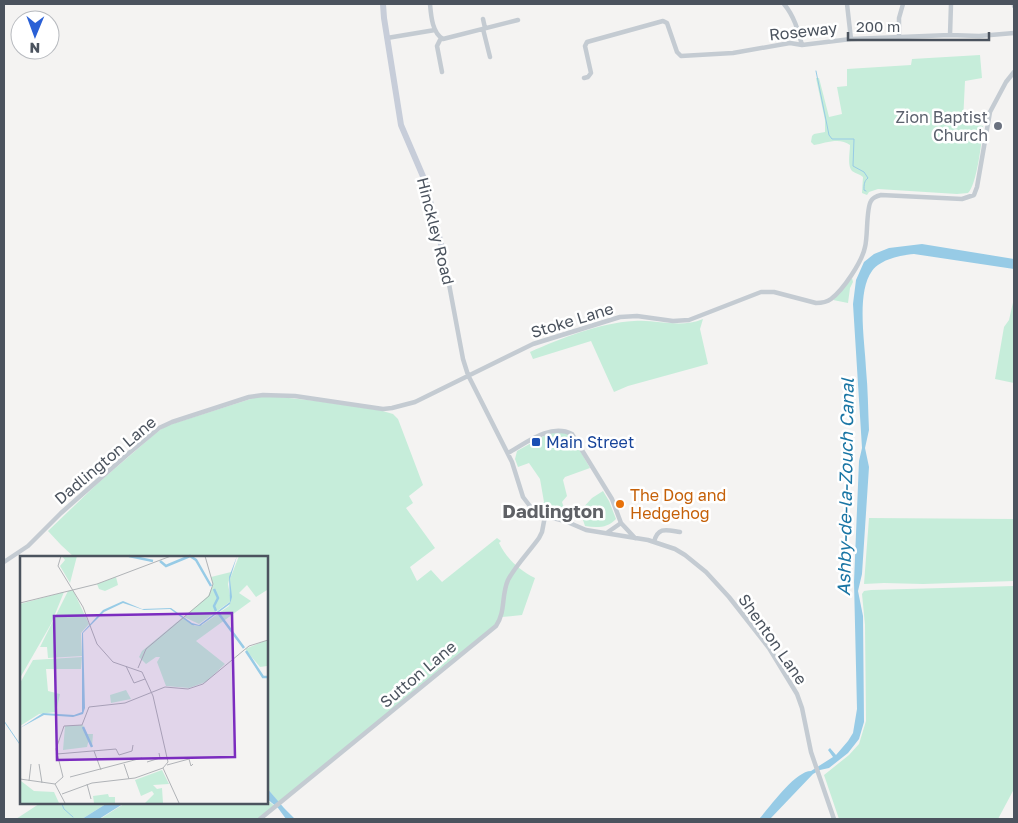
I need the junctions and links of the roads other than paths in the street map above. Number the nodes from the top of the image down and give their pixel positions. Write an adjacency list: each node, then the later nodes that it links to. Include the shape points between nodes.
1 (383, 4): 14 (street, Hinckley Road)
2 (430, 4): 10 (street)
3 (784, 4): 17 (street)
4 (847, 4): 16 (street)
5 (903, 4): 13 (street)
6 (950, 4): 12 (street)
7 (483, 19): 9 (street)
8 (518, 20): 9 (street)
9 (484, 29): 15 (street); 18 (street)
10 (435, 30): 14 (street); 15 (street)
11 (1014, 33): 12 (street, Roseway)
12 (950, 35): 13 (street, Roseway)
13 (899, 37): 16 (street, Roseway)
14 (387, 38): 22 (street, Hinckley Road, via 401,126 425,181)
15 (441, 38): 19 (street, via 437,46)
16 (850, 39): 17 (street, Roseway)
17 (802, 45): 21 (street, Roseway, via 790,43 733,52 678,55 668,23 663,21 587,42 585,46 591,72)
18 (490, 57)
19 (442, 72)
20 (1014, 72): 23 (street, Stoke Lane, via 990,112 974,195 962,199 881,195 874,198 869,206 863,257 830,300 816,303 774,292 761,292 689,320 620,317 533,344)
21 (584, 78)
22 (443, 252): 23 (street, Hinckley Road)
23 (468, 375): 24 (street, Hinckley Road); 33 (street, Dadlington Lane, via 415,402 392,408 263,395 172,422 159,428 60,513 28,546)
24 (508, 453): 25 (street, via 523,497 533,510); 26 (street, via 548,432 558,430 572,434 612,499)
25 (545, 516): 30 (street); 34 (street, Sutton Lane, via 539,538 508,581 502,617 496,626)
26 (621, 523): 30 (street); 31 (street)
27 (674, 525): 28 (street)
28 (674, 532): 29 (street); 32 (street, via 659,531)
29 (680, 532)
30 (606, 533): 31 (street, Shenton Lane)
31 (635, 538): 32 (street, Shenton Lane)
32 (654, 542): 35 (street, Shenton Lane, via 685,555 706,572 769,648 797,694 815,765)
33 (4, 562)
34 (260, 819)
35 (834, 819)

